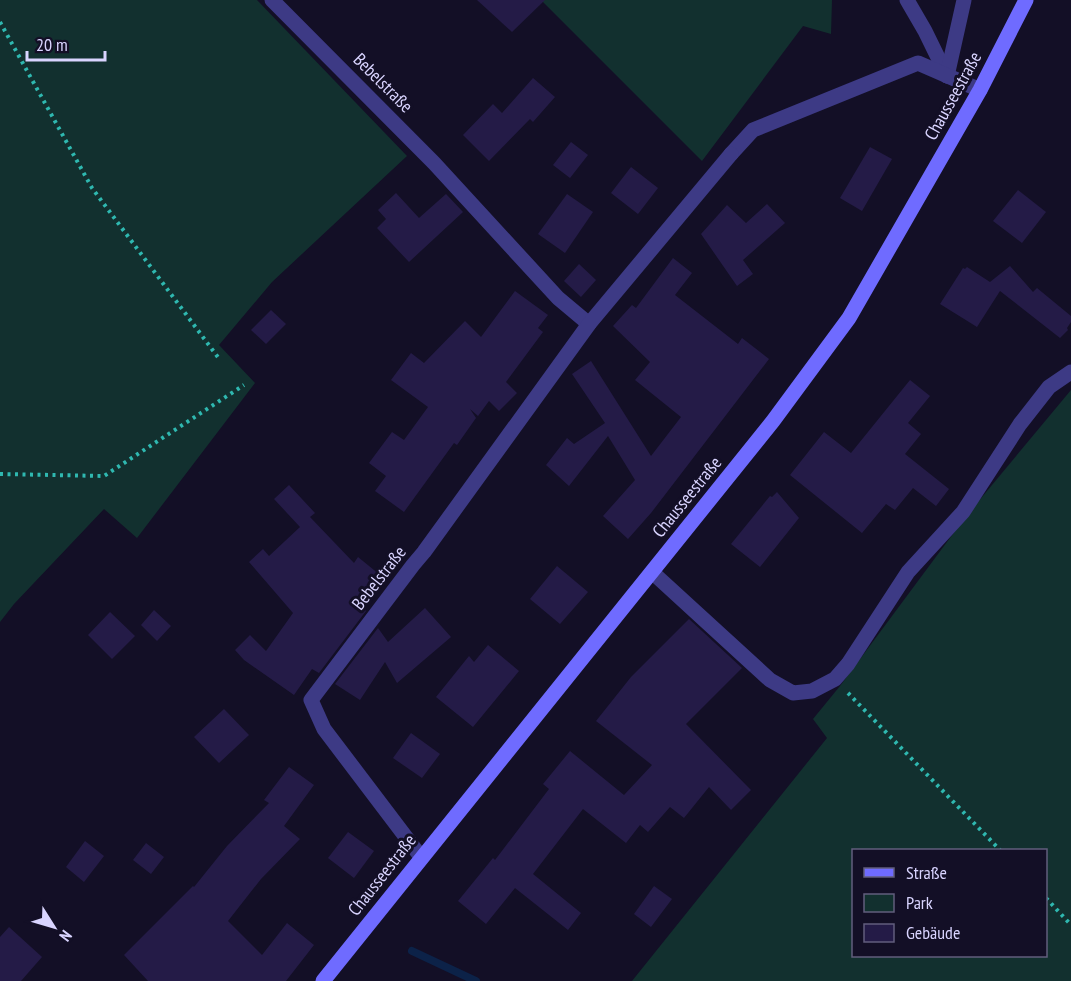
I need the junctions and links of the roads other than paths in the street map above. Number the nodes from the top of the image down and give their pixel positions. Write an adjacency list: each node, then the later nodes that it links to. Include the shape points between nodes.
1 (272, 0): 7 (street, Bebelstraße, via 434,163 558,298)
2 (907, 0): 5 (street)
3 (964, 0): 5 (street)
4 (1026, 0): 6 (main road, Chausseestraße)
5 (947, 76): 6 (street, Bebelstraße); 7 (street, Bebelstraße, via 918,63 753,130)
6 (980, 90): 9 (main road, Chausseestraße, via 849,318 773,421)
7 (590, 324): 10 (street, Bebelstraße, via 311,700 324,729)
8 (1071, 372): 9 (street, via 1049,387 1020,424 963,512 908,572 848,664 835,679 812,691 793,693 770,680)
9 (652, 572): 10 (main road, Chausseestraße)
10 (421, 857): 11 (main road, Chausseestraße)
11 (323, 981)

